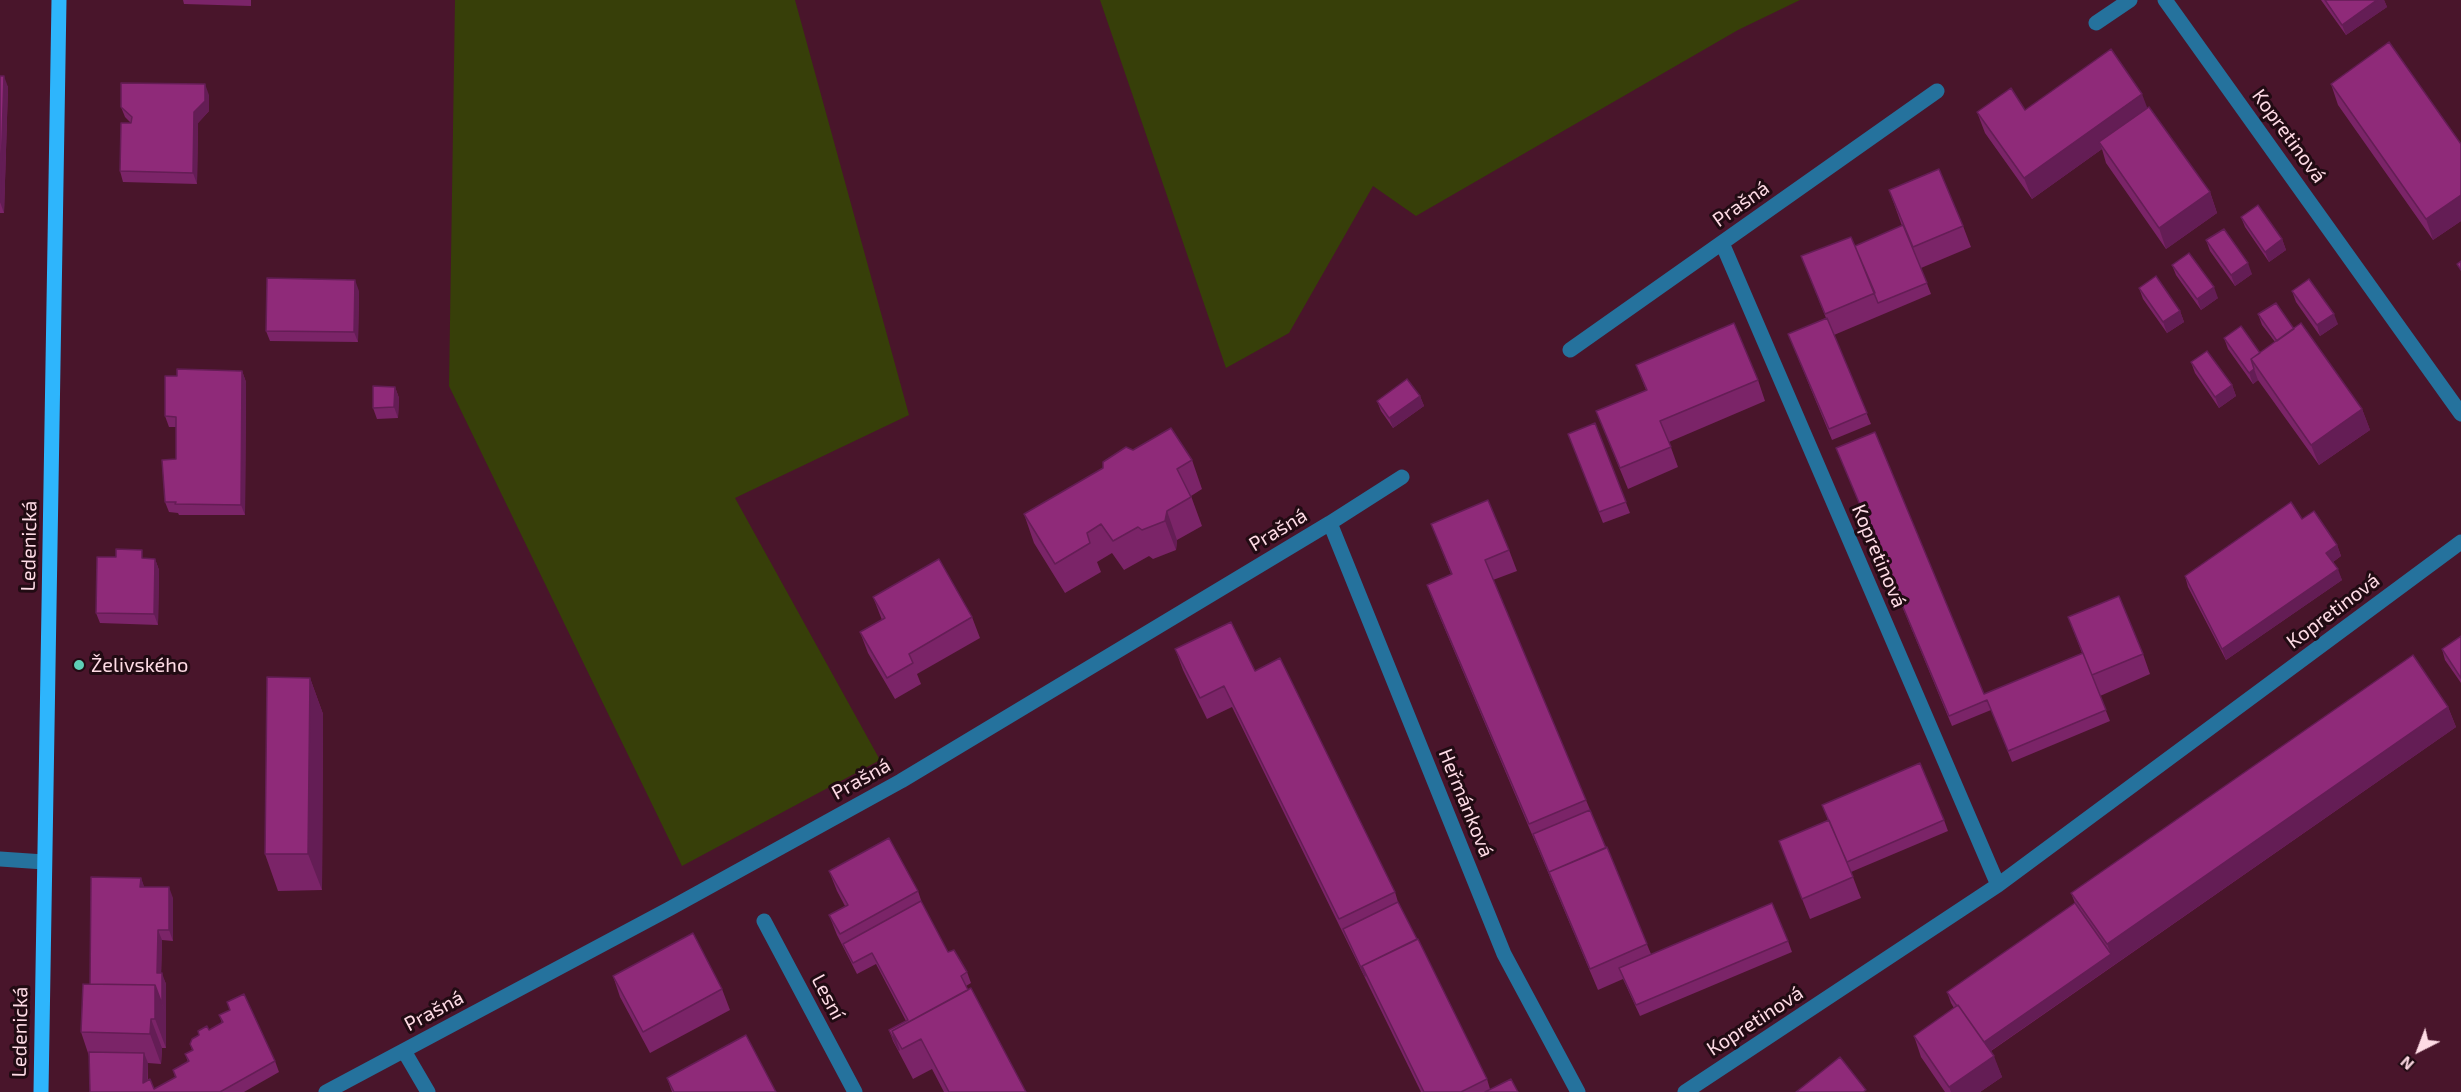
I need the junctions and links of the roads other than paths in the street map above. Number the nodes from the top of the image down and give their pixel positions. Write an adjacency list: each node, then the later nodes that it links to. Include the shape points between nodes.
1 (59, 0): 13 (main road, Ledenická)
2 (2130, 0): 4 (street)
3 (2165, 0): 8 (street, Kopretinová)
4 (2096, 23)
5 (1937, 91): 6 (street, Prašná)
6 (1722, 243): 7 (street, Prašná); 14 (street, Kopretinová)
7 (1570, 350)
8 (2461, 414)
9 (1402, 477): 10 (street, Prašná)
10 (1330, 523): 16 (street, Prašná, via 901,781); 21 (street, Heřmánková, via 1504,954)
11 (2461, 542): 14 (street, Kopretinová)
12 (0, 859): 13 (street)
13 (44, 862): 17 (main road, Ledenická)
14 (1998, 885): 22 (street, Kopretinová)
15 (764, 921): 20 (street, Lesní)
16 (404, 1050): 18 (street, Prašná); 19 (street)
17 (41, 1092)
18 (326, 1092)
19 (428, 1092)
20 (855, 1092)
21 (1578, 1092)
22 (1685, 1092)

